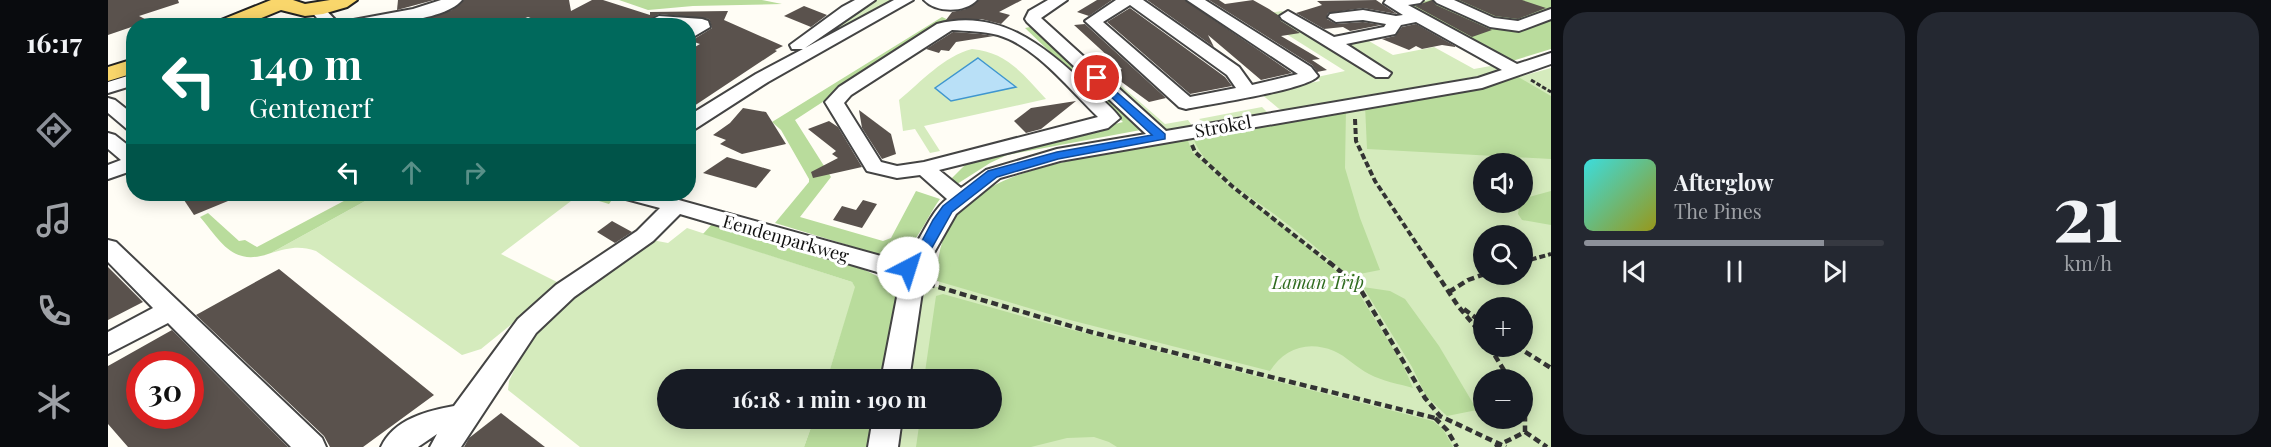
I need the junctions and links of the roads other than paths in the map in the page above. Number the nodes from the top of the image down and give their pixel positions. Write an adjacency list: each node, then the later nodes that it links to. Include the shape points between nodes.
1 (454, 0): 24 (street, via 423,12)
2 (867, 0): 36 (street, via 777,60)
3 (904, 0): 36 (street)
4 (932, 0): 5 (street, via 945,6)
5 (969, 0)
6 (1059, 0): 43 (street, via 1034,14 1033,19)
7 (1127, 0): 39 (street, via 1093,21 1186,103)
8 (1133, 0): 39 (street, via 1233,71)
9 (1195, 0): 39 (street, via 1309,76)
10 (1416, 0): 13 (street)
11 (1442, 0): 16 (street, via 1499,24 1519,26)
12 (344, 1): 15 (main road); 23 (street)
13 (1389, 2): 19 (street)
14 (286, 3): 15 (main road); 20 (main road); 21 (main road)
15 (317, 9): 22 (street)
16 (1551, 14)
17 (1288, 16): 28 (street)
18 (1336, 17): 25 (street, via 1363,15)
19 (1418, 17): 25 (street); 33 (street)
20 (245, 18)
21 (256, 18)
22 (325, 18)
23 (348, 18)
24 (389, 18)
25 (1396, 21): 28 (street, via 1389,32)
26 (696, 24): 27 (street, via 702,27)
27 (696, 31)
28 (1331, 42): 34 (street)
29 (1551, 58): 33 (street, Strokel)
30 (126, 61): 31 (main road)
31 (108, 68)
32 (126, 68): 35 (main road)
33 (1517, 72): 43 (street, Strokel, via 1482,83)
34 (1382, 73)
35 (108, 74)
36 (762, 78): 42 (street)
37 (126, 82): 38 (street)
38 (108, 88)
39 (1247, 91)
40 (108, 104): 41 (street)
41 (126, 119)
42 (696, 121)
43 (1161, 137): 49 (street, Strokel, via 1057,155 993,174)
44 (108, 139): 45 (street)
45 (126, 154)
46 (126, 165): 48 (street)
47 (924, 168): 47 (street, via 897,172 874,167 834,102 845,91 952,24 999,30 1019,38 1110,118 1101,124); 49 (street)
48 (108, 173)
49 (960, 199): 53 (street, Strokel, via 939,220 915,264)
50 (658, 201): 51 (street, Eendenparkweg)
51 (675, 206): 53 (street, Eendenparkweg); 57 (street, via 645,236 544,308)
52 (108, 248): 54 (street)
53 (900, 270): 56 (street, via 910,292)
54 (171, 310): 55 (street); 59 (street)
55 (108, 344)
56 (897, 369)
57 (463, 417): 60 (street, via 426,424); 61 (street)
58 (886, 429): 62 (street)
59 (311, 447)
60 (396, 447)
61 (445, 447)
62 (883, 447)

